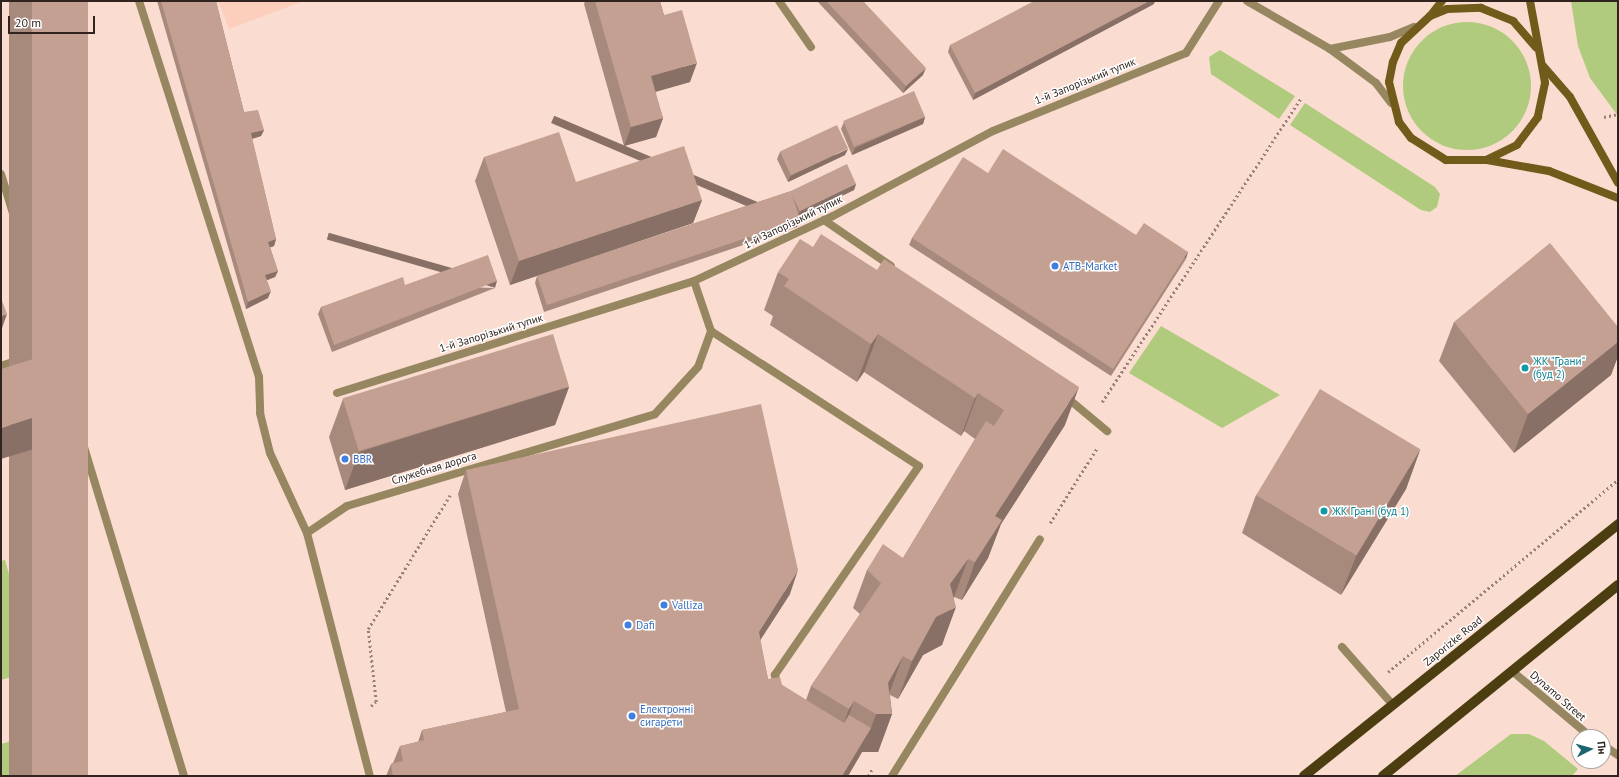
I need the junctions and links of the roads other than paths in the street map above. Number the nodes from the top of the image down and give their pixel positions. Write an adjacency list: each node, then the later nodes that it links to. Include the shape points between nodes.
1 (139, 1): 28 (street, via 259,377 260,413 270,452)
2 (779, 1): 9 (street)
3 (1219, 1): 18 (street, 1-й Запорізький тупик, via 1186,53 993,131)
4 (1247, 1): 11 (street)
5 (1442, 1): 7 (main road)
6 (1530, 1): 10 (main road)
7 (1430, 16): 8 (main road); 10 (main road, via 1464,7 1487,10 1513,22)
8 (1414, 27): 11 (street, via 1390,37); 13 (main road, via 1393,62 1389,82)
9 (811, 47)
10 (1536, 47): 12 (main road)
11 (1330, 49): 13 (street, via 1376,83)
12 (1543, 66): 14 (main road, via 1544,95 1538,117 1517,145); 16 (main road, via 1570,97)
13 (1391, 102): 14 (main road, via 1403,127 1427,151 1446,160)
14 (1486, 160): 17 (main road, via 1549,171)
15 (1, 174): 22 (street)
16 (1618, 183)
17 (1618, 198)
18 (824, 220): 19 (street); 20 (street, 1-й Запорізький тупик)
19 (900, 272)
20 (694, 281): 21 (street); 25 (street, 1-й Запорізький тупик)
21 (712, 331): 28 (street, Служебная дорога, via 698,367 655,414 348,506); 33 (street, via 919,466 775,675)
22 (52, 349): 23 (street); 36 (street)
23 (1, 366)
24 (1056, 388): 26 (street)
25 (337, 393)
26 (1107, 431)
27 (1618, 524): 34 (main road, Zaporizke Road)
28 (307, 533): 37 (street)
29 (1040, 539): 38 (street)
30 (1618, 585): 32 (main road)
31 (1342, 646): 34 (street)
32 (1512, 671): 35 (street, Dynamo Street); 40 (main road)
33 (780, 696)
34 (1392, 704): 39 (main road, Zaporizke Road)
35 (1581, 729)
36 (184, 776)
37 (370, 776)
38 (892, 776)
39 (1304, 776)
40 (1383, 776)

